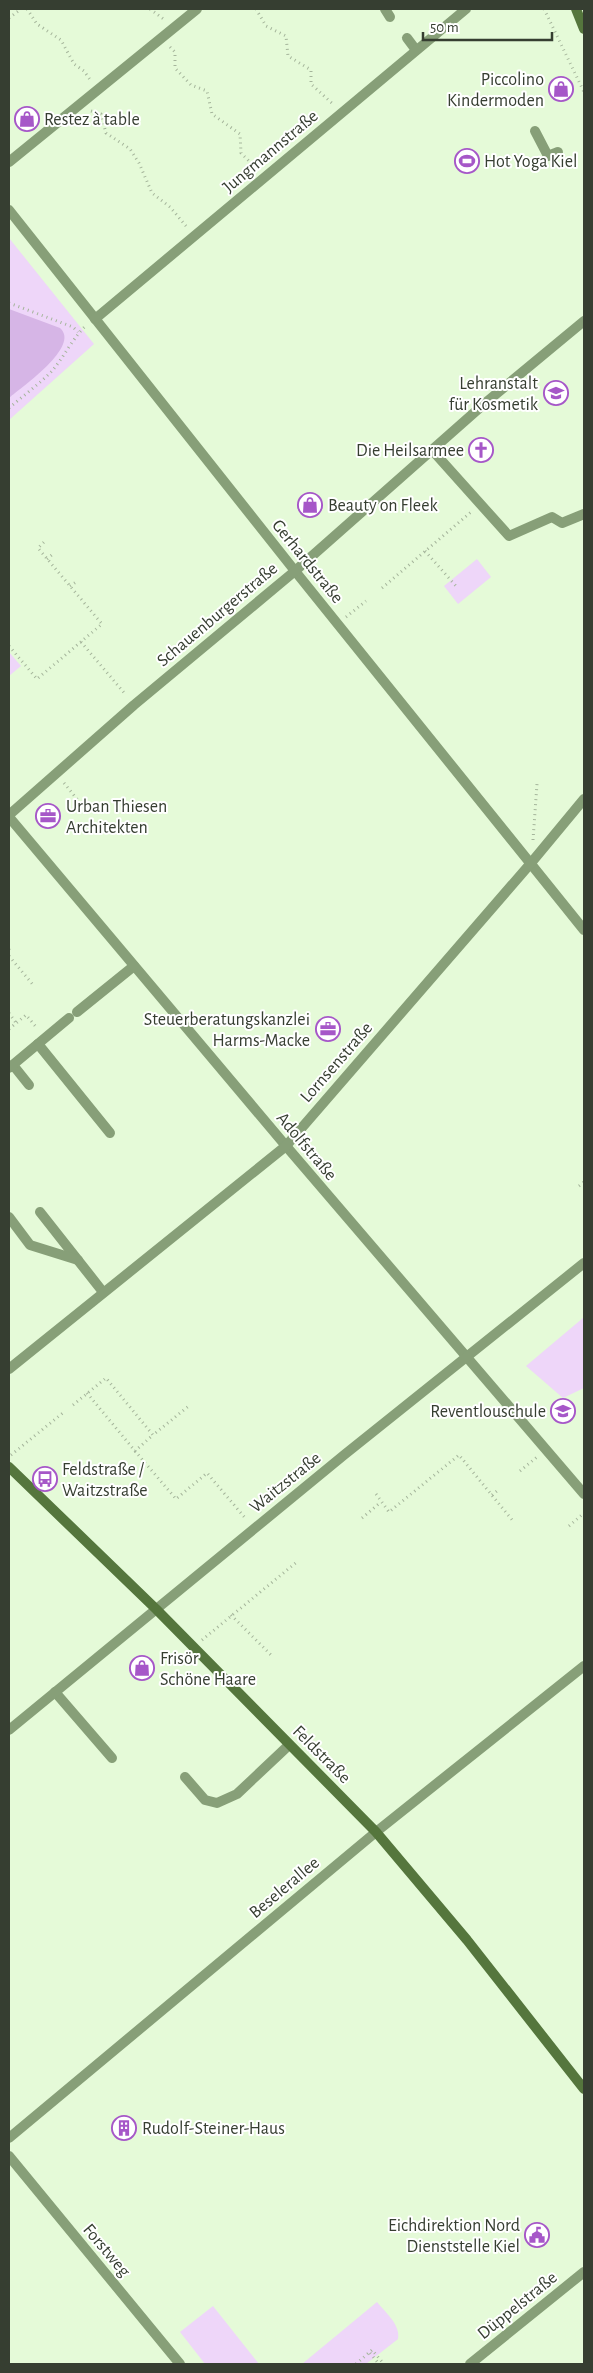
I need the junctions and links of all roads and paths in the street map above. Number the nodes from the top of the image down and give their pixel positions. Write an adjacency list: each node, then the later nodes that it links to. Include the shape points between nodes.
1 (21, 9): 8 (path)
2 (27, 9): 13 (path, via 37,24 61,40 74,64)
3 (197, 9): 10 (street)
4 (256, 9): 16 (path, via 266,26 286,36 288,56 311,70 312,84)
5 (466, 9): 12 (street, Jungmannstraße)
6 (544, 9): 14 (path)
7 (576, 9): 9 (street)
8 (9, 18)
9 (584, 29)
10 (162, 37): 13 (street); 20 (path, via 174,52 175,68 191,85 207,91 212,114 240,134 241,153)
11 (407, 38): 12 (street)
12 (416, 50): 16 (street, Jungmannstraße)
13 (98, 89): 15 (street)
14 (584, 92)
15 (76, 107): 19 (street); 22 (path, via 101,114 106,133 130,149 152,193 170,207)
16 (342, 111): 20 (street, Jungmannstraße)
17 (534, 131): 18 (street, via 548,156)
18 (558, 152)
19 (9, 162)
20 (265, 176): 22 (street, Jungmannstraße)
21 (9, 210): 24 (street, Gerhardstraße)
22 (193, 236): 24 (street, Jungmannstraße)
23 (9, 303): 26 (path, via 73,326)
24 (95, 319): 26 (path); 35 (street, Gerhardstraße)
25 (584, 322): 28 (street, Schauenburgerstraße)
26 (78, 332): 27 (path, via 74,343 51,372)
27 (9, 408)
28 (432, 450): 29 (street); 35 (street, Schauenburgerstraße)
29 (481, 504): 30 (street, via 510,536 552,516 562,523); 32 (path)
30 (584, 514)
31 (44, 542): 34 (path, via 38,548)
32 (425, 551): 38 (path); 39 (path)
33 (54, 553): 34 (path)
34 (47, 559): 37 (path)
35 (295, 571): 41 (street, Gerhardstraße); 44 (street, Schauenburgerstraße)
36 (76, 582): 37 (path)
37 (70, 586): 42 (path, via 102,624)
38 (456, 586)
39 (382, 588)
40 (366, 601): 41 (path)
41 (338, 623): 50 (street, Gerhardstraße)
42 (81, 642): 43 (path, via 37,679); 44 (path)
43 (9, 646)
44 (134, 704): 45 (street, Schauenburgerstraße)
45 (56, 773): 48 (path, via 81,804); 49 (street, Schauenburgerstraße)
46 (537, 784): 50 (path)
47 (584, 799): 50 (street, Lornsenstraße)
48 (73, 811)
49 (9, 816): 53 (street, Adolfstraße)
50 (531, 864): 51 (street, Gerhardstraße); 63 (street, Lornsenstraße)
51 (584, 930)
52 (9, 956): 54 (path)
53 (134, 966): 59 (street); 63 (street, Adolfstraße)
54 (34, 986)
55 (9, 1013): 57 (path)
56 (26, 1015): 57 (path)
57 (16, 1023): 58 (path)
58 (9, 1029)
59 (38, 1044): 60 (street); 62 (street)
60 (11, 1066): 61 (street)
61 (29, 1085)
62 (110, 1132)
63 (286, 1146): 70 (street, Lornsenstraße); 71 (street, Adolfstraße)
64 (584, 1182): 65 (path)
65 (579, 1186)
66 (40, 1212): 68 (street)
67 (9, 1217): 68 (street, via 30,1245)
68 (78, 1260): 70 (street)
69 (584, 1262): 71 (street, Waitzstraße)
70 (103, 1292): 72 (street, Lornsenstraße)
71 (467, 1357): 79 (street, Adolfstraße); 92 (street, Waitzstraße)
72 (9, 1369)
73 (87, 1394): 74 (path); 77 (path, via 106,1378); 78 (path)
74 (73, 1405)
75 (190, 1405): 77 (path)
76 (64, 1412): 80 (path)
77 (153, 1435): 78 (path)
78 (135, 1450): 92 (path, via 176,1499 207,1473)
79 (547, 1450): 82 (path); 85 (street, Adolfstraße)
80 (9, 1456)
81 (9, 1467): 94 (street, Feldstraße)
82 (520, 1471)
83 (497, 1491): 86 (path)
84 (376, 1494): 87 (path)
85 (584, 1494)
86 (492, 1495): 87 (path, via 459,1455 389,1512); 90 (path)
87 (381, 1502): 89 (path)
88 (584, 1513): 91 (path)
89 (362, 1518)
90 (513, 1521)
91 (569, 1526)
92 (254, 1528): 94 (street, Waitzstraße)
93 (298, 1561): 95 (path)
94 (156, 1608): 96 (street, Feldstraße); 99 (street, Waitzstraße)
95 (231, 1614): 96 (path); 97 (path)
96 (193, 1647): 101 (street, Feldstraße)
97 (271, 1655)
98 (584, 1666): 104 (street, Beselerallee)
99 (56, 1692): 100 (street, Waitzstraße); 102 (street)
100 (9, 1730)
101 (289, 1745): 103 (street, via 227,1800 217,1803 205,1800); 104 (street, Feldstraße)
102 (112, 1758)
103 (185, 1777)
104 (376, 1832): 105 (street, Feldstraße, via 467,1940); 106 (street, Beselerallee)
105 (584, 2089)
106 (9, 2138)
107 (9, 2156): 110 (street, Forstweg)
108 (584, 2272): 114 (street, Düppelstraße)
109 (370, 2353): 111 (path); 112 (path); 113 (path, via 372,2350)
110 (180, 2364)
111 (356, 2364)
112 (379, 2364)
113 (384, 2364)
114 (470, 2364)

